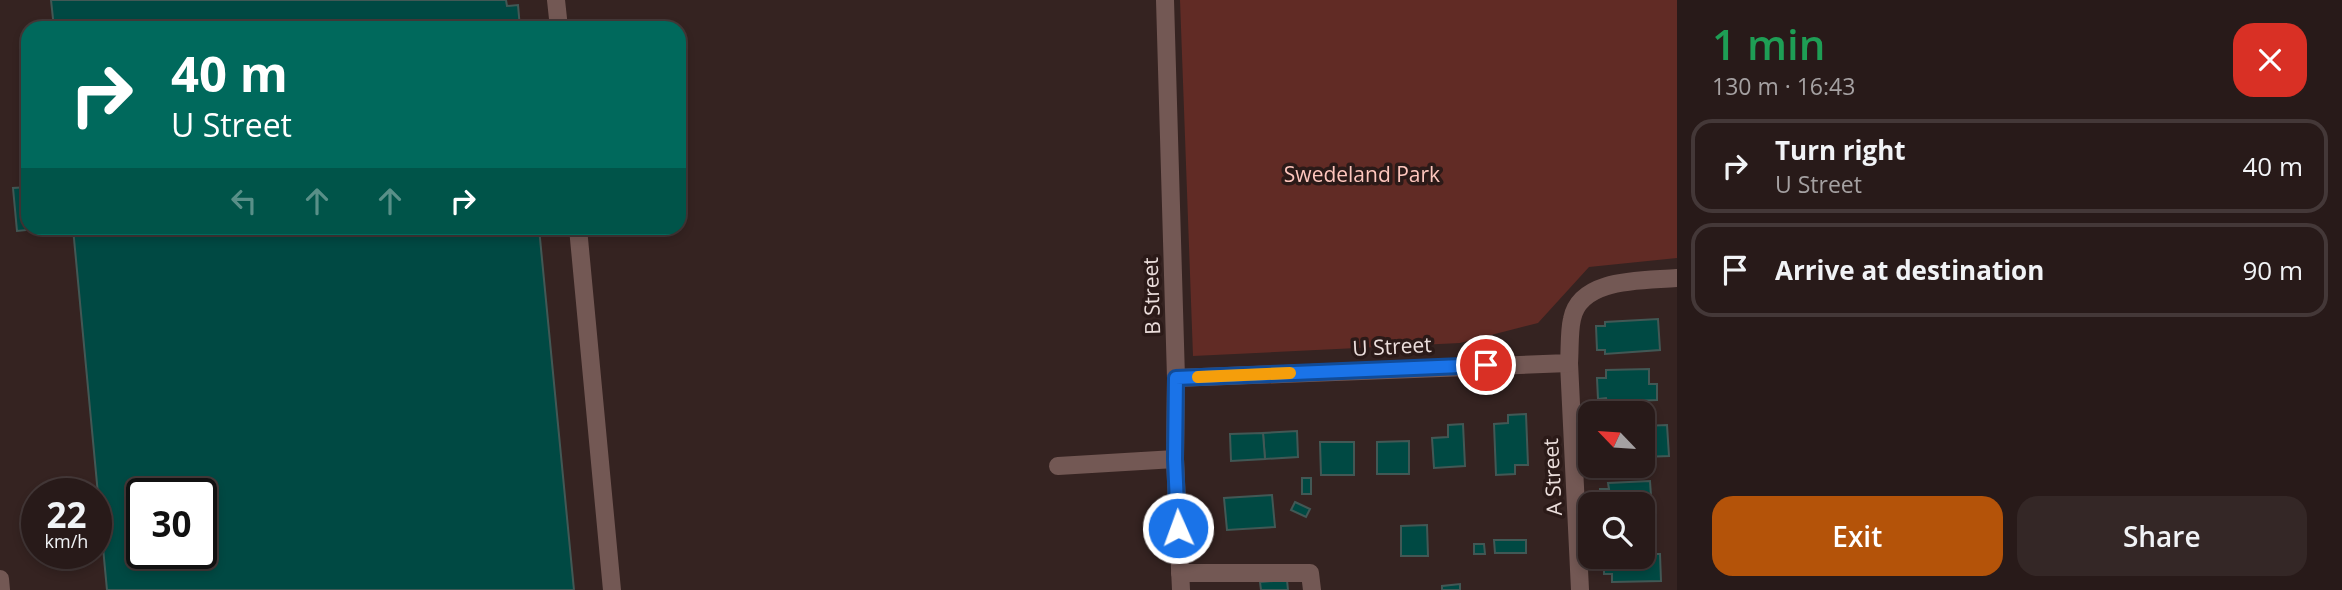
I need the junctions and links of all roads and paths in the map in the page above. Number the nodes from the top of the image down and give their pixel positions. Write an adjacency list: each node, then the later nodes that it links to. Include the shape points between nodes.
1 (556, 0): 3 (street)
2 (1165, 0): 7 (street, B Street)
3 (558, 21)
4 (579, 235): 13 (street)
5 (1677, 278): 6 (street, via 1599,286 1572,316)
6 (1569, 363): 7 (street, U Street); 15 (street, A Street)
7 (1176, 378): 8 (street, B Street)
8 (1175, 459): 9 (street); 11 (street, B Street)
9 (1058, 466)
10 (0, 579): 12 (street)
11 (1181, 582): 14 (street, via 1310,573)
12 (1, 590)
13 (612, 590)
14 (1312, 590)
15 (1580, 590)

